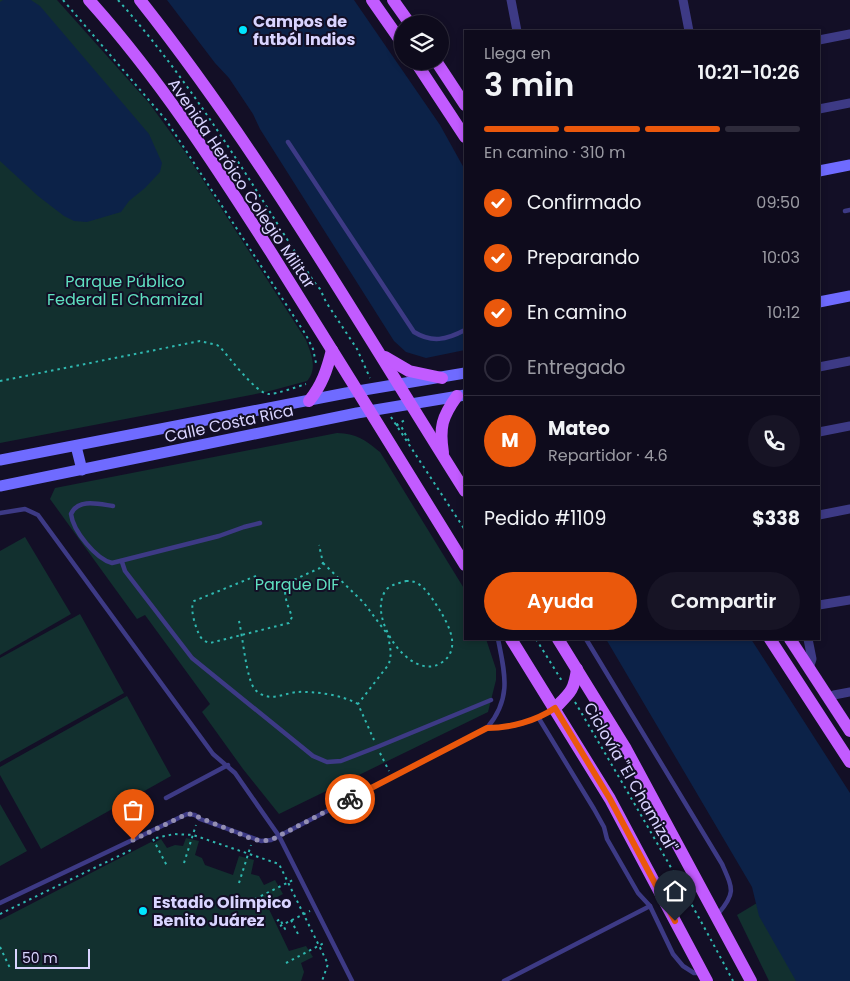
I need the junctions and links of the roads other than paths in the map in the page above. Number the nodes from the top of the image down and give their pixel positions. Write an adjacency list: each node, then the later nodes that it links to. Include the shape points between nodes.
1 (89, 0): 25 (main road, Avenida Heróico Colegio Militar, via 178,112)
2 (140, 0): 26 (main road, Avenida Heróico Colegio Militar, via 214,96)
3 (372, 0): 10 (main road)
4 (393, 0): 7 (main road)
5 (511, 0): 8 (street)
6 (683, 0): 9 (street)
7 (404, 15)
8 (517, 30)
9 (689, 30)
10 (394, 32)
11 (850, 34): 12 (street)
12 (820, 40)
13 (421, 70): 18 (main road)
14 (442, 70): 16 (main road)
15 (850, 102): 17 (street)
16 (464, 103)
17 (820, 108)
18 (464, 135)
19 (288, 142): 24 (lane, via 414,332 424,338 439,340)
20 (850, 165): 21 (main road)
21 (820, 171)
22 (850, 296): 23 (main road)
23 (820, 302)
24 (464, 330)
25 (332, 350): 32 (main road, Avenida Heróico Colegio Militar); 34 (main road, via 327,372)
26 (381, 354): 30 (main road, via 409,371); 31 (main road, Avenida Heróico Colegio Militar)
27 (850, 361): 28 (street)
28 (820, 367)
29 (464, 373): 30 (main road, Calle Costa Rica)
30 (442, 378): 31 (main road, Calle Costa Rica)
31 (399, 384): 32 (main road, Calle Costa Rica); 35 (main road, Avenida Heróico Colegio Militar)
32 (358, 391): 34 (main road, Calle Costa Rica); 36 (main road, Avenida Heróico Colegio Militar)
33 (461, 396): 35 (main road, Calle Costa Rica); 40 (main road, via 446,411 441,428)
34 (309, 401): 39 (main road, Calle Costa Rica)
35 (411, 405): 36 (main road, Calle Costa Rica); 40 (main road, Avenida Heróico Colegio Militar)
36 (370, 411): 42 (main road, Calle Costa Rica); 51 (main road, Avenida Heróico Colegio Militar)
37 (850, 426): 38 (street)
38 (820, 432)
39 (76, 446): 41 (main road, Calle Costa Rica); 42 (main road)
40 (444, 458): 44 (main road, Avenida Heróico Colegio Militar)
41 (0, 460)
42 (82, 470): 43 (main road, Calle Costa Rica)
43 (0, 486)
44 (464, 489)
45 (113, 506): 50 (lane, via 92,503 77,506 71,514 75,526 98,556 112,563)
46 (850, 509): 48 (street)
47 (0, 513): 71 (lane, via 25,509 38,515 213,754)
48 (820, 515)
49 (260, 523): 50 (lane)
50 (122, 562): 65 (lane, via 192,658 313,756 326,762 341,761)
51 (464, 563)
52 (850, 600): 53 (street)
53 (820, 606)
54 (498, 640): 68 (lane, via 504,668 504,697 499,714)
55 (512, 640): 66 (main road)
56 (559, 640): 62 (main road)
57 (587, 640): 76 (lane, via 722,864 731,893 729,901)
58 (771, 640): 70 (main road)
59 (791, 640): 61 (main road)
60 (808, 640): 61 (street, via 812,659)
61 (809, 668): 64 (main road)
62 (577, 669): 66 (main road, via 570,694); 76 (main road, via 626,750)
63 (850, 692): 64 (street)
64 (828, 698): 69 (main road)
65 (490, 700)
66 (555, 708): 67 (lane); 77 (main road, via 610,799)
67 (538, 717): 68 (lane); 75 (lane, via 594,808 624,870)
68 (487, 728): 73 (lane)
69 (850, 731)
70 (850, 762)
71 (228, 765): 72 (lane); 73 (lane)
72 (166, 798)
73 (279, 836): 74 (lane, via 265,841 252,839 187,814); 78 (lane)
74 (0, 903)
75 (650, 906): 77 (lane, via 673,954 683,966); 79 (lane)
76 (717, 915): 80 (main road)
77 (705, 977)
78 (352, 981)
79 (504, 981)
80 (752, 981)

